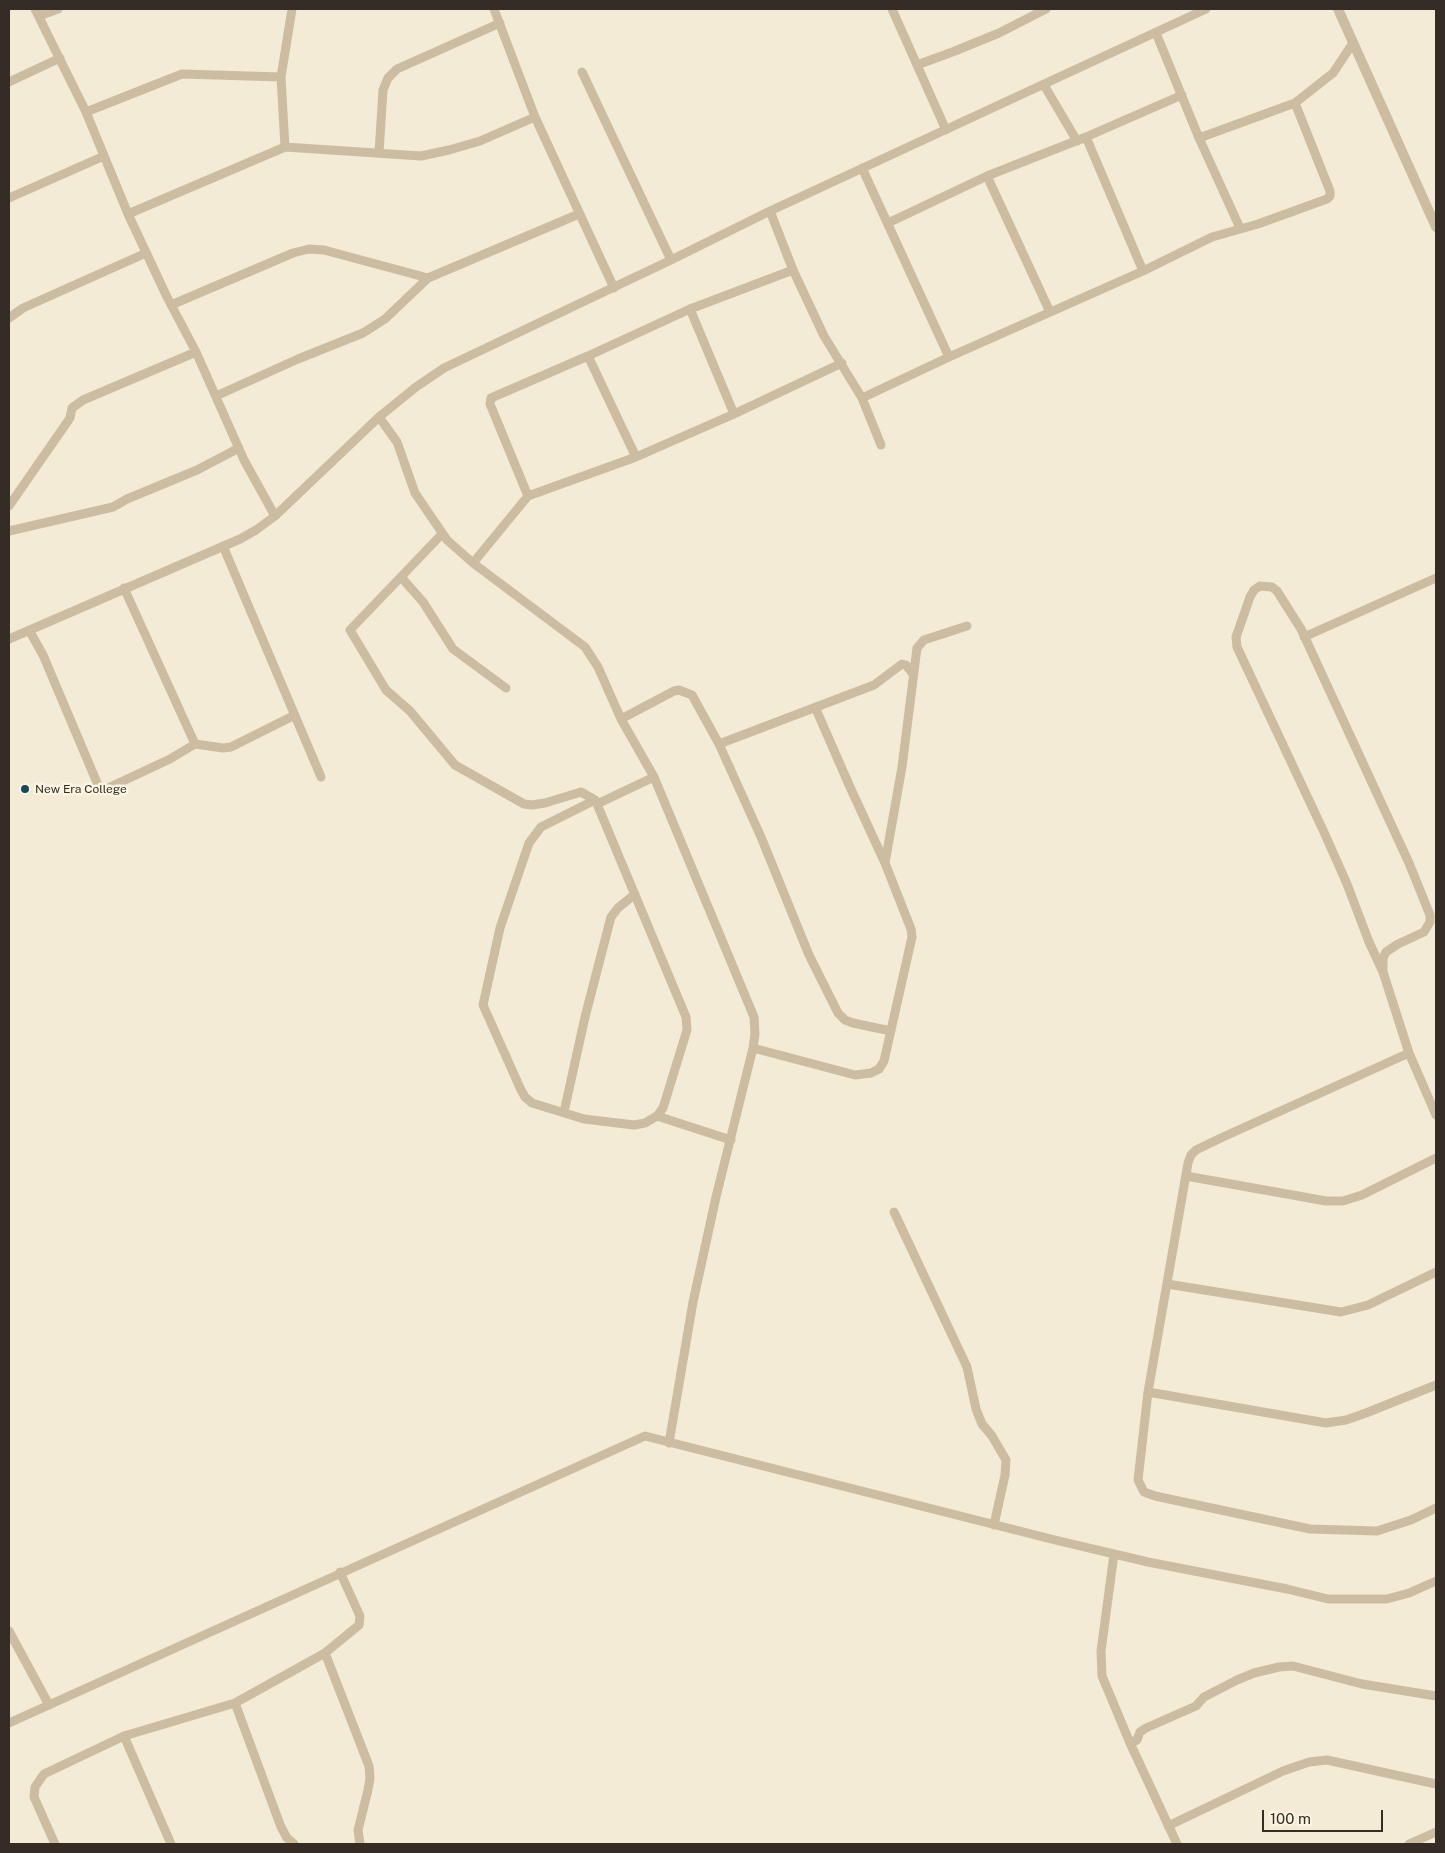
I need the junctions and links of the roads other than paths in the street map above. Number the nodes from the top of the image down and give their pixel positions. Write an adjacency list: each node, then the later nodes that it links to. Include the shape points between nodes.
1 (58, 9): 8 (street)
2 (292, 9): 15 (street)
3 (494, 9): 9 (street)
4 (892, 9): 13 (street)
5 (1046, 9): 13 (street, via 999,33)
6 (1206, 9): 10 (street)
7 (1338, 9): 11 (street)
8 (37, 12): 12 (street)
9 (500, 23): 21 (street); 26 (street, via 397,69 388,78 383,90)
10 (1156, 33): 17 (street); 18 (street)
11 (1353, 43): 19 (street, via 1333,73); 35 (street)
12 (60, 58): 16 (street); 20 (street)
13 (917, 64): 22 (street)
14 (582, 72): 38 (street)
15 (281, 77): 20 (street, via 182,74); 25 (street)
16 (9, 82)
17 (1044, 85): 22 (street); 24 (street)
18 (1182, 95): 23 (street); 24 (street)
19 (1295, 103): 23 (street); 36 (street, via 1330,196 1324,201)
20 (86, 112): 27 (street)
21 (535, 117): 26 (street, via 480,141 448,150 421,156); 33 (street)
22 (946, 130): 28 (street)
23 (1199, 138): 36 (street)
24 (1082, 139): 29 (street); 40 (street)
25 (285, 147): 26 (street); 32 (street)
26 (379, 152)
27 (104, 156): 30 (street); 32 (street)
28 (862, 168): 31 (street); 34 (street)
29 (987, 176): 34 (street); 45 (street)
30 (9, 198)
31 (770, 211): 38 (street); 39 (street)
32 (128, 214): 37 (street)
33 (579, 214): 41 (street); 42 (street)
34 (888, 223): 49 (street)
35 (1436, 227)
36 (1240, 228): 40 (street, via 1203,240)
37 (146, 253): 43 (street); 46 (street, via 23,308)
38 (671, 260): 42 (street)
39 (793, 270): 44 (street); 50 (street, via 824,336)
40 (1142, 272): 45 (street)
41 (428, 278): 43 (street, via 324,250 309,249); 51 (street, via 385,319 362,333)
42 (614, 288): 54 (street, via 444,368)
43 (171, 305): 47 (street)
44 (690, 309): 48 (street); 53 (street)
45 (1050, 312): 49 (street)
46 (9, 318)
47 (196, 352): 51 (street); 59 (street, via 83,400 72,408 70,418)
48 (588, 356): 57 (street); 58 (street, via 490,399)
49 (949, 357): 52 (street)
50 (842, 363): 52 (street); 53 (street)
51 (216, 396): 56 (street)
52 (862, 398): 55 (street)
53 (734, 414): 57 (street)
54 (380, 417): 60 (street); 62 (street, via 397,442 415,493)
55 (881, 445)
56 (239, 448): 60 (street); 61 (street, via 112,508)
57 (636, 457): 58 (street)
58 (528, 496): 64 (street)
59 (9, 506)
60 (275, 516): 63 (street)
61 (9, 531)
62 (442, 534): 64 (street); 65 (street)
63 (223, 546): 67 (street); 75 (street)
64 (473, 563): 76 (street, via 585,647 598,667)
65 (401, 577): 73 (street, via 423,602 454,649); 81 (street, via 350,630 386,690 410,711 455,765 511,798 532,805 581,792)
66 (1436, 578): 70 (street)
67 (124, 588): 69 (street); 77 (street)
68 (968, 626): 72 (street, via 921,643 917,648)
69 (29, 630): 71 (street); 77 (street, via 100,787 108,788)
70 (1304, 637): 84 (street, via 1430,915 1424,932 1386,952); 84 (street, via 1281,596 1272,587 1264,585 1256,588 1250,597 1235,642 1327,839)
71 (9, 639)
72 (913, 674): 74 (street, via 902,664 874,685); 82 (street, via 902,767)
73 (506, 688)
74 (815, 707): 78 (street); 82 (street)
75 (295, 715): 77 (street, via 231,747); 79 (street)
76 (620, 719): 78 (street, via 679,690 692,695); 80 (street)
77 (195, 744)
78 (719, 744): 85 (street, via 809,955 838,1013 853,1023)
79 (321, 777)
80 (654, 777): 81 (street); 86 (street, via 754,1018)
81 (596, 802): 83 (street); 88 (street, via 540,827 529,842 500,928 483,1005 525,1097 532,1103)
82 (885, 863): 85 (street, via 912,933)
83 (635, 894): 88 (street, via 611,918); 90 (street, via 686,1017 686,1030 668,1095)
84 (1383, 972): 87 (street)
85 (891, 1031): 86 (street, via 884,1061 878,1069 864,1074 855,1075)
86 (753, 1048): 91 (street)
87 (1409, 1053): 89 (street); 93 (street, via 1196,1150 1191,1155)
88 (564, 1112): 90 (street, via 584,1119 634,1125)
89 (1436, 1115)
90 (657, 1116): 91 (street)
91 (730, 1140): 99 (street, via 693,1302)
92 (1436, 1158): 93 (street, via 1362,1195 1343,1201 1326,1201)
93 (1186, 1176): 96 (street)
94 (894, 1212): 101 (street, via 967,1367 982,1424 1006,1460)
95 (1436, 1272): 96 (street, via 1368,1305 1341,1312)
96 (1167, 1284): 98 (street)
97 (1436, 1386): 98 (street, via 1346,1420 1326,1423)
98 (1148, 1392): 100 (street, via 1138,1480 1144,1492 1310,1529 1355,1532 1395,1527)
99 (669, 1443): 101 (street); 103 (street, via 645,1436)
100 (1436, 1508)
101 (994, 1525): 102 (street)
102 (1114, 1554): 104 (street, via 1328,1599 1388,1599); 112 (street, via 1101,1665 1104,1682)
103 (340, 1572): 106 (street, via 360,1616 360,1625); 109 (street)
104 (1436, 1581)
105 (9, 1631): 109 (street)
106 (325, 1653): 108 (street); 119 (street, via 369,1766 368,1790 358,1830)
107 (1436, 1696): 112 (street, via 1362,1684 1293,1666 1279,1667 1237,1680 1204,1697 1196,1706 1146,1728 1137,1740)
108 (235, 1703): 111 (street); 118 (street, via 281,1827)
109 (49, 1705): 110 (street)
110 (9, 1723)
111 (124, 1736): 116 (street, via 44,1774 35,1787 34,1797); 117 (street)
112 (1130, 1743): 114 (street)
113 (1436, 1784): 114 (street, via 1327,1760 1309,1762 1283,1771)
114 (1168, 1826): 120 (street)
115 (1436, 1832): 121 (street)
116 (55, 1844)
117 (172, 1844)
118 (294, 1844)
119 (360, 1844)
120 (1177, 1844)
121 (1409, 1844)

